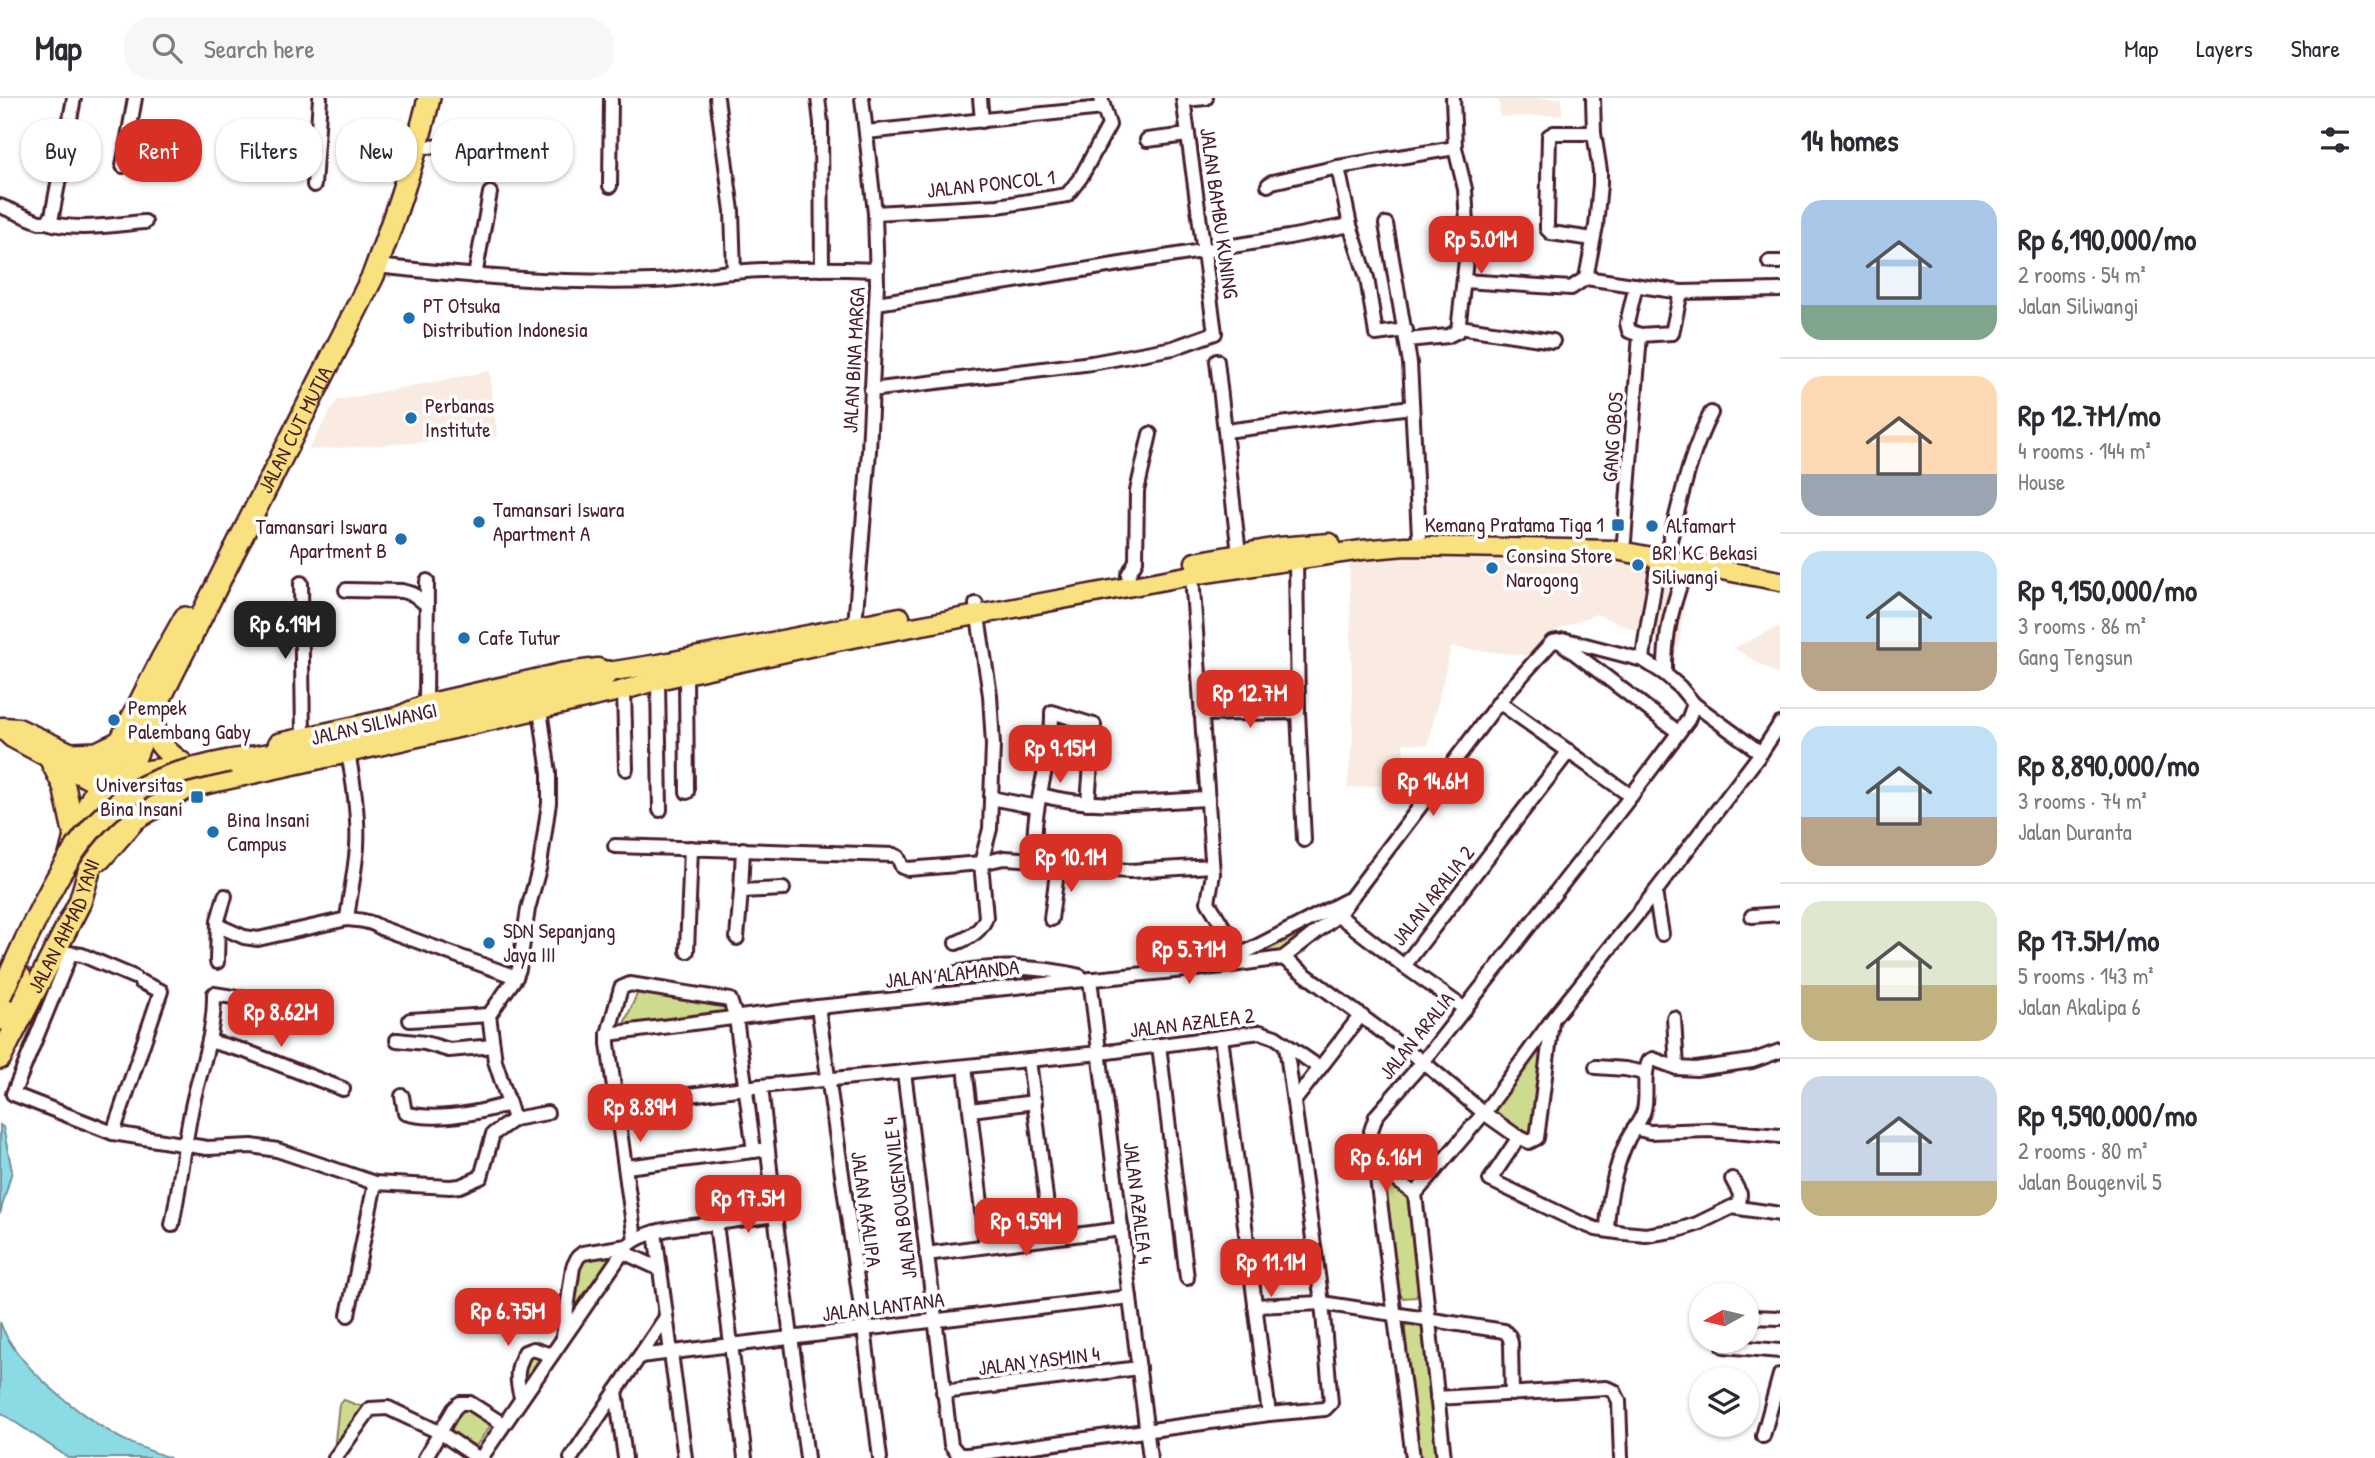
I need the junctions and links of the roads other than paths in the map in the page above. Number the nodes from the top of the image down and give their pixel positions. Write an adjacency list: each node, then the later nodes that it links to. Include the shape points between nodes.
1 (74, 98): 32 (street, via 52,216)
2 (135, 98): 16 (street)
3 (320, 98): 26 (street)
4 (418, 98): 97 (highway, JALAN CUT MUTIA, via 401,169 373,249 209,577)
5 (429, 98): 22 (highway, JALAN CUT MUTIA)
6 (611, 98): 28 (street)
7 (717, 98): 41 (street, via 732,211)
8 (818, 98): 39 (street)
9 (862, 98): 18 (street, JALAN BINA MARGA)
10 (980, 98): 17 (street)
11 (1206, 98): 14 (street)
12 (1454, 98): 24 (street)
13 (1592, 98): 19 (street)
14 (1183, 99): 20 (street, JALAN BAMBU KUNING)
15 (1102, 103): 17 (street); 31 (street, JALAN PONCOL 1, via 1107,129 1081,177 1062,197 998,206)
16 (131, 119)
17 (982, 121): 18 (street)
18 (866, 132): 31 (street, JALAN BINA MARGA)
19 (1594, 133): 36 (street, via 1600,171); 36 (street, via 1549,136 1547,223 1551,233)
20 (1188, 135): 21 (street); 37 (street, JALAN BAMBU KUNING)
21 (1147, 140)
22 (418, 147): 23 (street); 38 (highway, JALAN CUT MUTIA)
23 (431, 147)
24 (1455, 148): 25 (street); 44 (street, via 1465,189 1468,242)
25 (1338, 167): 27 (street); 35 (street)
26 (314, 185)
27 (1268, 185)
28 (610, 186)
29 (490, 193): 42 (street)
30 (0, 205): 32 (street)
31 (875, 213): 40 (street, JALAN BINA MARGA)
32 (47, 222): 33 (street, via 80,227)
33 (145, 222)
34 (1386, 224): 50 (street)
35 (1350, 225): 37 (street); 50 (street, via 1367,278 1376,334)
36 (1593, 239): 43 (street)
37 (1203, 250): 48 (street); 54 (street, JALAN BAMBU KUNING, via 1215,333 1173,348 1092,363)
38 (377, 266): 42 (street); 90 (highway, JALAN CUT MUTIA)
39 (822, 269): 40 (street); 41 (street)
40 (877, 270): 48 (street, JALAN BINA MARGA)
41 (734, 272): 42 (street, via 642,281)
42 (475, 276)
43 (1586, 278): 44 (street, via 1565,288); 45 (street)
44 (1464, 281): 49 (street)
45 (1636, 285): 47 (street); 51 (street, via 1627,323 1629,331)
46 (1780, 290): 47 (street)
47 (1681, 292): 51 (street, via 1672,333)
48 (877, 303): 54 (street, JALAN BINA MARGA)
49 (1459, 327): 50 (street, via 1448,337); 52 (street)
50 (1407, 335): 55 (street)
51 (1640, 335): 60 (street, GANG OBOS)
52 (1553, 341)
53 (1217, 361): 57 (street)
54 (871, 390): 76 (street, JALAN BINA MARGA)
55 (1411, 407): 57 (street); 59 (street)
56 (1711, 413): 61 (street)
57 (1226, 431): 62 (street)
58 (1150, 434): 66 (street, via 1137,491 1136,561)
59 (1419, 536): 60 (main road); 62 (main road)
60 (1625, 541): 61 (main road)
61 (1662, 551): 63 (main road, via 1405,546); 64 (main road); 71 (street)
62 (1239, 554): 66 (main road)
63 (1296, 558): 67 (main road); 91 (street)
64 (1689, 558): 65 (main road); 69 (main road); 73 (street)
65 (1780, 571)
66 (1128, 575): 75 (main road)
67 (1192, 575): 75 (main road); 92 (street)
68 (427, 581): 74 (street)
69 (1780, 581)
70 (301, 583): 96 (street)
71 (1656, 586): 73 (street); 79 (street)
72 (346, 590): 74 (street, via 402,591)
73 (1676, 591): 84 (street, via 1664,651)
74 (427, 606): 87 (street)
75 (977, 610): 76 (main road); 110 (street, via 990,695)
76 (856, 631): 82 (main road); 83 (main road)
77 (1558, 640): 78 (street); 81 (street); 86 (street)
78 (1617, 653): 79 (street); 81 (street)
79 (1643, 660): 84 (street)
80 (608, 671): 82 (main road, JALAN SILIWANGI); 87 (main road, JALAN SILIWANGI, via 561,673); 148 (highway, bridge, via 601,679 384,732 177,773 125,798 77,847)
81 (1597, 671): 95 (street)
82 (658, 672): 83 (main road); 85 (main road, JALAN SILIWANGI); 114 (street)
83 (686, 674): 108 (street)
84 (1665, 674): 88 (street)
85 (624, 690): 89 (main road, JALAN SILIWANGI); 104 (street)
86 (1499, 702): 98 (street); 129 (street)
87 (426, 704): 96 (main road, JALAN SILIWANGI, via 397,717)
88 (1694, 704): 95 (street, JALAN ARALIA); 100 (street)
89 (540, 709): 99 (main road, JALAN SILIWANGI); 146 (street, via 549,773 548,816)
90 (153, 712): 103 (highway, via 159,744); 106 (highway, JALAN CUT MUTIA)
91 (1298, 712): 92 (street); 116 (street)
92 (1201, 714): 111 (street)
93 (1780, 724): 100 (street)
94 (0, 727): 101 (main road, via 18,728); 102 (main road)
95 (1678, 732): 109 (street, JALAN ARALIA)
96 (303, 738): 103 (main road, JALAN SILIWANGI)
97 (120, 743): 101 (highway, via 97,753); 105 (highway, JALAN CUT MUTIA)
98 (1569, 751): 109 (street); 145 (street, JALAN ARALIA 2)
99 (348, 753): 107 (main road, JALAN SILIWANGI); 133 (street, via 357,847)
100 (1761, 753): 127 (street)
101 (73, 754): 105 (main road)
102 (51, 760): 105 (main road); 115 (highway, via 64,786)
103 (189, 764): 106 (main road, JALAN SILIWANGI); 107 (main road)
104 (626, 769)
105 (103, 777): 106 (main road, JALAN SILIWANGI); 115 (highway, JALAN AHMAD YANI)
106 (124, 783): 107 (main road, JALAN SILIWANGI, via 141,796); 124 (highway, JALAN AHMAD YANI)
107 (189, 788): 124 (highway, via 135,819)
108 (687, 792)
109 (1631, 796): 152 (street, JALAN ARALIA)
110 (992, 798): 112 (street); 121 (street)
111 (1208, 799): 113 (street); 123 (street)
112 (1039, 801): 113 (street); 113 (street, via 1050,752 1052,712 1094,725); 120 (street, via 1035,830)
113 (1088, 803)
114 (660, 810)
115 (75, 836): 157 (highway, JALAN AHMAD YANI, via 58,889)
116 (1304, 840)
117 (615, 846): 118 (street)
118 (691, 848): 119 (street); 139 (street)
119 (743, 849): 121 (street, via 894,855 908,869); 126 (street)
120 (1038, 860): 121 (street, via 1004,858); 122 (street)
121 (981, 863): 138 (street, via 985,922)
122 (1058, 865): 123 (street, via 1130,871); 134 (street)
123 (1212, 866): 141 (street, via 1208,902)
124 (89, 871): 140 (highway, JALAN AHMAD YANI)
125 (783, 889): 126 (street)
126 (741, 891): 137 (street)
127 (1655, 892): 136 (street); 159 (street)
128 (225, 896): 135 (street)
129 (1353, 896): 131 (street); 141 (street)
130 (1780, 914): 132 (street)
131 (1338, 915): 142 (street); 145 (street)
132 (1752, 916)
133 (347, 919): 135 (street, via 258,939); 146 (street, via 374,923)
134 (1051, 919)
135 (219, 926): 143 (street)
136 (1662, 934)
137 (737, 938)
138 (956, 943)
139 (687, 951)
140 (61, 952): 169 (highway, JALAN AHMAD YANI); 192 (street, via 82,955 161,991); 192 (street, via 68,960 13,1094)
141 (1240, 954): 144 (street)
142 (1283, 958): 144 (street, JALAN ALAMANDA); 154 (street)
143 (217, 962)
144 (1224, 966): 147 (street, JALAN ALAMANDA)
145 (1404, 966): 152 (street)
146 (516, 977): 153 (street)
147 (1090, 979): 149 (street, JALAN ALAMANDA); 149 (street, via 1007,967 940,977); 168 (street, JALAN AZALEA 4)
148 (0, 996)
149 (916, 997): 151 (street, JALAN ALAMANDA)
150 (285, 1005): 163 (street, via 214,995)
151 (818, 1007): 155 (street, JALAN ALAMANDA); 178 (street, JALAN AKALIPA)
152 (1465, 1009): 171 (street, JALAN ARALIA)
153 (489, 1015): 158 (street); 165 (street)
154 (1361, 1015): 171 (street); 174 (street)
155 (736, 1018): 160 (street, JALAN ALAMANDA); 160 (street, via 727,998 630,984 621,988); 181 (street)
156 (1674, 1018): 175 (street)
157 (0, 1019)
158 (410, 1020)
159 (1552, 1020): 188 (street); 194 (street, via 1537,1138 1529,1142)
160 (608, 1034): 186 (street)
161 (1220, 1037): 164 (street, JALAN AZALEA 2); 166 (street, JALAN AZALEA 2, via 1268,1033); 219 (street)
162 (397, 1040): 165 (street, via 449,1049)
163 (209, 1041): 180 (street); 195 (street)
164 (1159, 1045): 168 (street, JALAN AZALEA 2); 216 (street)
165 (492, 1046): 185 (street)
166 (1286, 1046): 174 (street, JALAN AZALEA 2); 183 (street)
167 (1780, 1051): 175 (street, via 1727,1066)
168 (1100, 1053): 170 (street, JALAN AZALEA 2); 208 (street, JALAN AZALEA 4)
169 (0, 1058)
170 (1029, 1060): 172 (street, JALAN AZALEA 2); 184 (street)
171 (1423, 1062): 188 (street); 198 (street, JALAN ARALIA, via 1376,1116 1371,1131)
172 (965, 1067): 176 (street, JALAN AZALEA 2); 187 (street)
173 (1596, 1067): 177 (street)
174 (1320, 1068): 183 (street)
175 (1676, 1068): 177 (street, via 1651,1060)
176 (904, 1072): 178 (street, JALAN AZALEA 2); 214 (street, JALAN BOUGENVILE 4)
177 (1645, 1073): 191 (street, via 1645,1107)
178 (828, 1081): 179 (street, JALAN AZALEA 2); 227 (street, JALAN AKALIPA)
179 (761, 1086): 181 (street, JALAN AZALEA 2); 196 (street)
180 (343, 1089)
181 (746, 1089): 186 (street, JALAN AZALEA 2); 197 (street)
182 (402, 1096): 185 (street, via 405,1113 412,1115 458,1115)
183 (1295, 1100): 218 (street)
184 (1035, 1102): 187 (street); 211 (street)
185 (509, 1104): 190 (street)
186 (617, 1104): 199 (street)
187 (971, 1110): 213 (street)
188 (1484, 1112): 194 (street); 202 (street)
189 (547, 1113): 190 (street)
190 (514, 1119): 201 (street, via 493,1134 481,1177 460,1186)
191 (1634, 1128): 193 (street); 209 (street, via 1609,1198)
192 (113, 1133): 195 (street)
193 (1780, 1136)
194 (1519, 1137): 209 (street, via 1490,1180 1576,1221)
195 (185, 1144): 201 (street, via 276,1150); 207 (street)
196 (768, 1149): 197 (street); 205 (street)
197 (754, 1151): 199 (street)
198 (1377, 1166): 202 (street); 221 (street, JALAN ARALIA)
199 (626, 1167): 212 (street)
200 (1732, 1179): 203 (street, via 1740,1194)
201 (375, 1183): 220 (street)
202 (1415, 1194): 224 (street)
203 (1739, 1207): 204 (street); 209 (street, via 1678,1230 1646,1235)
204 (1780, 1214)
205 (775, 1215): 206 (street); 229 (street)
206 (716, 1223): 210 (street); 230 (street)
207 (172, 1225)
208 (1122, 1229): 211 (street); 217 (street, JALAN AZALEA 4)
209 (1607, 1230)
210 (655, 1233): 212 (street); 215 (street)
211 (1051, 1238): 213 (street)
212 (628, 1246): 215 (street); 228 (street); 228 (street, via 578,1257)
213 (986, 1246): 214 (street)
214 (926, 1254): 226 (street, JALAN BOUGENVILE 4)
215 (660, 1269): 222 (street)
216 (1187, 1278)
217 (1130, 1297): 226 (street, JALAN LANTANA); 236 (street, JALAN AZALEA 4)
218 (1322, 1303): 219 (street); 221 (street); 243 (street, via 1331,1403 1325,1409)
219 (1255, 1306): 243 (street)
220 (348, 1315)
221 (1395, 1315): 224 (street); 260 (street, JALAN ARALIA)
222 (666, 1317): 233 (street); 235 (street)
223 (1759, 1317): 225 (street)
224 (1428, 1318): 240 (street, via 1504,1331 1511,1343); 242 (street)
225 (1780, 1318)
226 (934, 1320): 227 (street, JALAN LANTANA); 239 (street, JALAN BOUGENVILE 4)
227 (864, 1328): 229 (street, JALAN LANTANA); 258 (street, JALAN AKALIPA)
228 (563, 1337): 234 (street)
229 (792, 1337): 230 (street, JALAN LANTANA); 257 (street)
230 (732, 1344): 233 (street, JALAN LANTANA); 256 (street)
231 (1759, 1348): 232 (street)
232 (1780, 1350)
233 (670, 1352): 235 (street, JALAN LANTANA); 255 (street)
234 (551, 1355): 241 (street); 241 (street, via 533,1349 525,1352 517,1372)
235 (640, 1356): 238 (street)
236 (1139, 1368): 239 (street, JALAN YASMIN 4); 247 (street, JALAN AZALEA 4)
237 (1780, 1375): 249 (street)
238 (616, 1391): 244 (street); 246 (street)
239 (943, 1392): 247 (street, JALAN BOUGENVILE 4, via 951,1446 959,1455)
240 (1512, 1394): 242 (street); 262 (street, via 1614,1391 1619,1401)
241 (521, 1397): 245 (street)
242 (1437, 1398): 261 (street)
243 (1269, 1414): 247 (street)
244 (598, 1419): 246 (street); 253 (street)
245 (503, 1424): 248 (street, via 466,1402 454,1409); 252 (street)
246 (621, 1427): 254 (street)
247 (1147, 1432): 259 (street, JALAN AZALEA 4)
248 (441, 1433): 250 (street, via 387,1408 370,1409); 251 (street); 252 (street)
249 (1763, 1436)
250 (335, 1458)
251 (425, 1458)
252 (480, 1458)
253 (571, 1458)
254 (625, 1458)
255 (685, 1458)
256 (745, 1458)
257 (807, 1458)
258 (880, 1458)
259 (1150, 1458)
260 (1413, 1458)
261 (1444, 1458)
262 (1621, 1458)

